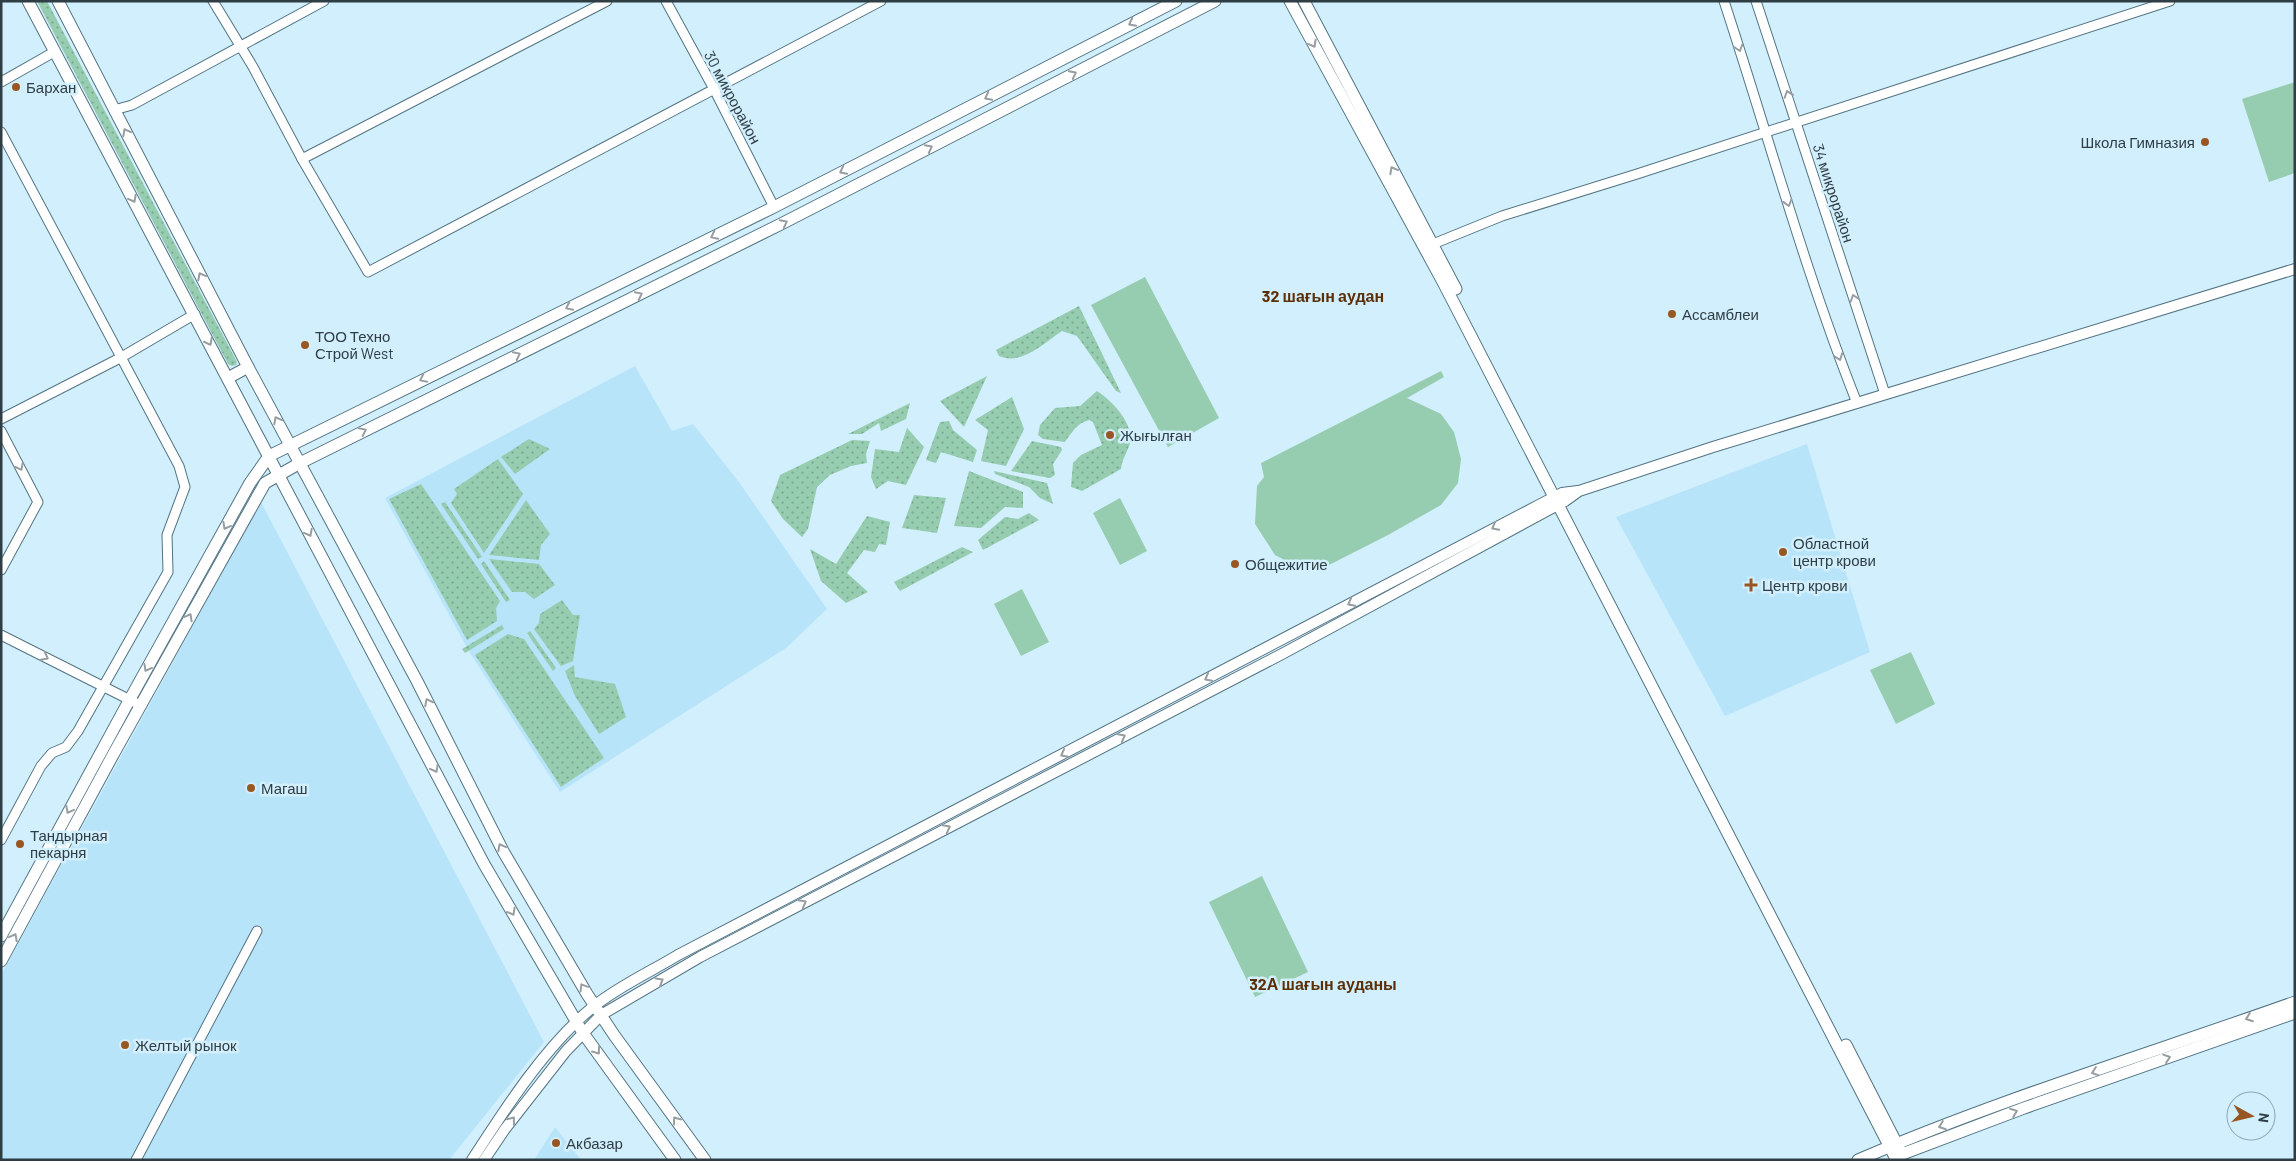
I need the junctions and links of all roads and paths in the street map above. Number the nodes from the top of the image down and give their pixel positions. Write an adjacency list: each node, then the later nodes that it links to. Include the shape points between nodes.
1 (28, 1): 16 (main road)
2 (58, 1): 19 (main road)
3 (213, 1): 15 (street)
4 (324, 1): 15 (street)
5 (607, 1): 23 (street)
6 (666, 1): 18 (street, 30 микрорайон)
7 (881, 1): 18 (street)
8 (1176, 1): 24 (main road, one-way to 24)
9 (1215, 1): 37 (main road, one-way to 9, via 783,223)
10 (1290, 1): 39 (main road, one-way to 39)
11 (1304, 1): 25 (main road, one-way to 11)
12 (1724, 1): 22 (street, one-way to 22)
13 (1756, 1): 20 (street, 34 микрорайон, one-way to 13)
14 (2170, 1): 20 (street)
15 (240, 48): 19 (street, via 132,105); 23 (street)
16 (54, 52): 17 (street); 27 (main road, one-way to 27)
17 (1, 82)
18 (714, 89): 23 (street, via 368,272); 24 (street, 30 микрорайон)
19 (114, 110): 29 (main road, one-way to 19)
20 (1797, 122): 22 (street); 31 (street, 34 микрорайон, one-way to 20)
21 (1, 132): 28 (street)
22 (1766, 132): 25 (street, via 1502,216); 32 (street, one-way to 32, via 1806,262)
23 (302, 159)
24 (774, 206): 35 (main road, one-way to 35)
25 (1433, 244): 39 (main road)
26 (2295, 269): 31 (street)
27 (195, 314): 28 (street); 30 (main road, one-way to 30)
28 (120, 358): 33 (street); 42 (street, via 179,466 185,487 167,535 168,572)
29 (248, 367): 30 (main road); 35 (main road, one-way to 29)
30 (228, 378): 36 (main road)
31 (1885, 394): 32 (street)
32 (1857, 403): 39 (street)
33 (1, 419)
34 (1, 431): 40 (street, one-way to 40, via 38,502)
35 (290, 444): 36 (main road); 37 (main road)
36 (269, 456): 38 (main road); 43 (main road, one-way to 43, via 250,483)
37 (300, 463): 38 (main road); 50 (main road, one-way to 37, via 503,851 417,680)
38 (278, 474): 44 (main road, one-way to 38, via 265,483); 53 (main road, one-way to 53, via 484,864)
39 (1560, 499): 50 (street, one-way to 50, via 678,955); 52 (street, one-way to 39, via 700,957 1282,654); 55 (main road)
40 (1, 570)
41 (1, 635): 42 (street, one-way to 42)
42 (102, 686): 43 (street); 45 (street, via 70,743 52,752 41,766)
43 (130, 699): 44 (street); 47 (main road, one-way to 47)
44 (140, 705): 48 (main road, one-way to 44)
45 (1, 840)
46 (257, 931): 57 (street)
47 (1, 936)
48 (1, 960)
49 (2295, 1002): 55 (main road, one-way to 55)
50 (594, 1005): 52 (main road); 53 (street)
51 (2295, 1013): 56 (main road, one-way to 51, via 2024,1108)
52 (601, 1016): 54 (street); 61 (main road, one-way to 52)
53 (577, 1021): 54 (main road); 58 (street, via 515,1096)
54 (583, 1033): 59 (street, one-way to 54); 60 (main road, one-way to 60)
55 (1893, 1144): 56 (main road); 62 (main road)
56 (1897, 1158)
57 (136, 1160)
58 (472, 1160)
59 (484, 1160)
60 (675, 1160)
61 (705, 1160)
62 (1858, 1160)

